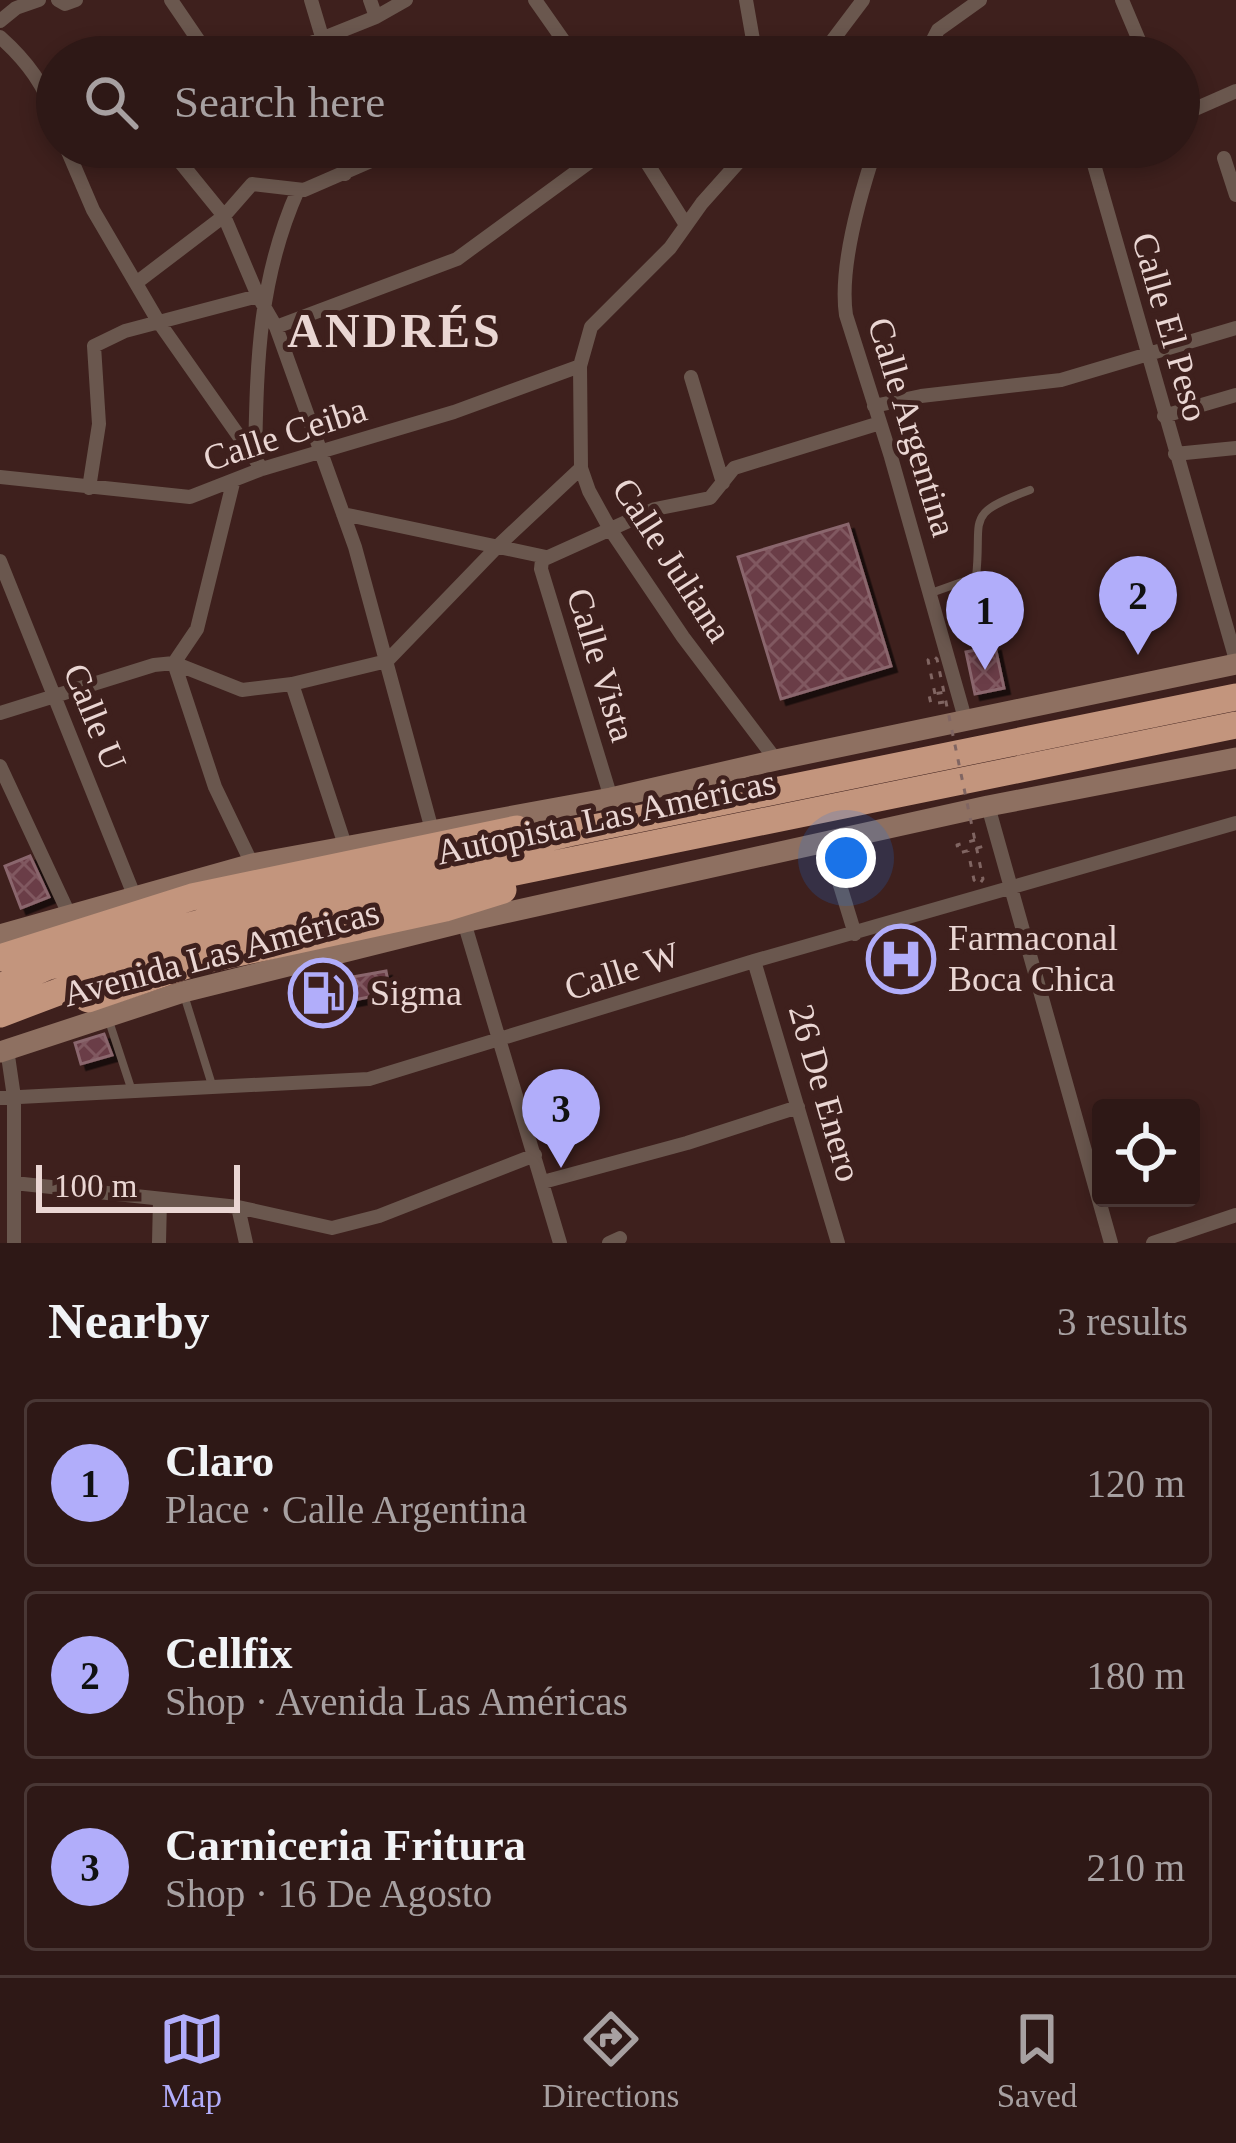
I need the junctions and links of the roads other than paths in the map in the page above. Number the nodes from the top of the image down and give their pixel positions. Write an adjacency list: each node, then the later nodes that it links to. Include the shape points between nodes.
1 (39, 0): 14 (street)
2 (58, 0): 3 (street)
3 (76, 0)
4 (171, 0): 15 (street)
5 (311, 0): 16 (street)
6 (370, 0): 13 (street)
7 (406, 0): 13 (street)
8 (536, 0): 18 (street)
9 (746, 0): 19 (street)
10 (863, 0): 20 (street)
11 (980, 0): 21 (street)
12 (1123, 0): 22 (street)
13 (376, 17): 17 (street)
14 (0, 21)
15 (197, 36)
16 (323, 36)
17 (331, 36)
18 (561, 36)
19 (752, 36)
20 (836, 36)
21 (938, 36)
22 (1138, 36)
23 (0, 37): 24 (street)
24 (36, 72)
25 (1236, 91): 26 (street)
26 (1200, 107)
27 (1225, 158): 39 (street)
28 (73, 168): 42 (street)
29 (185, 168): 40 (street)
30 (344, 168): 37 (street)
31 (356, 168): 37 (street)
32 (581, 168): 45 (street, via 457,259)
33 (650, 168): 41 (street)
34 (734, 168): 41 (street, Calle Juliana)
35 (871, 168): 51 (street, Calle Argentina, via 843,294)
36 (1095, 168): 47 (street, Calle El Peso)
37 (345, 173): 38 (street)
38 (298, 190): 40 (street, via 252,184); 43 (street)
39 (1236, 195)
40 (224, 215): 42 (street); 43 (street)
41 (686, 226): 48 (street, Calle Juliana, via 591,327)
42 (136, 283): 44 (street)
43 (261, 301): 44 (street); 45 (street); 57 (street)
44 (158, 322): 57 (street); 62 (street, via 94,346 99,424)
45 (276, 327): 55 (street)
46 (1236, 328): 47 (street)
47 (1147, 356): 51 (street, via 1061,380); 52 (street, Calle El Peso)
48 (580, 366): 55 (street, Calle Ceiba); 58 (street, Calle Juliana)
49 (692, 377): 61 (street)
50 (1236, 394): 52 (street)
51 (874, 406): 53 (street, Calle Argentina)
52 (1164, 416): 56 (street, Calle El Peso)
53 (880, 423): 61 (street, Calle Vista, via 734,468); 69 (street, Calle Argentina)
54 (1236, 448): 56 (street)
55 (320, 450): 57 (street, Calle Ceiba); 64 (street)
56 (1175, 454): 71 (street, Calle El Peso)
57 (259, 464): 60 (street, Calle Ceiba)
58 (581, 468): 65 (street, Calle Juliana); 66 (street)
59 (0, 477): 62 (street, Calle Ceiba)
60 (233, 482): 62 (street, Calle Ceiba, via 175,498); 72 (street, via 197,629)
61 (723, 483): 65 (street, Calle Vista, via 710,498)
62 (89, 488)
63 (1030, 490): 69 (lane, via 980,515 976,577)
64 (344, 514): 66 (street); 70 (street)
65 (610, 529): 67 (street, Calle Vista); 80 (street, Calle Juliana)
66 (500, 544): 67 (street); 70 (street)
67 (546, 556): 82 (street, Calle Vista, via 541,569)
68 (0, 561): 74 (street, Calle U)
69 (930, 593): 77 (street, Calle Argentina)
70 (387, 661): 73 (street); 86 (street)
71 (1236, 662): 77 (street, Avenida Las Américas)
72 (174, 663): 73 (street, via 242,690); 74 (street); 90 (street, via 215,787)
73 (292, 683): 88 (street)
74 (54, 697): 76 (street); 93 (street, Calle U)
75 (1236, 697): 84 (highway, Autopista Las Américas)
76 (0, 713)
77 (966, 722): 80 (street, Avenida Las Américas)
78 (1236, 725): 89 (highway, Autopista Las Américas)
79 (1236, 758): 83 (street, Avenida Las Américas)
80 (776, 760): 82 (street, Avenida Las Américas)
81 (0, 766): 94 (street)
82 (611, 798): 86 (street, Avenida Las Américas)
83 (988, 806): 87 (street, Avenida Las Américas); 92 (street)
84 (682, 810): 91 (highway, Autopista Las Américas); 98 (highway, via 476,835 328,866 191,897)
85 (1236, 823): 92 (street, Calle W)
86 (432, 830): 88 (street, Avenida Las Américas)
87 (827, 843): 95 (street, Avenida Las Américas); 96 (street)
88 (345, 844): 90 (street, Avenida Las Américas)
89 (564, 862): 91 (highway, Autopista Las Américas); 105 (highway, via 445,908 196,962)
90 (252, 863): 93 (street, Avenida Las Américas)
91 (445, 874): 100 (highway, Autopista Las Américas, via 305,893); 102 (highway, Autopista Las Américas, via 172,949)
92 (1010, 886): 96 (street, Calle W); 122 (street)
93 (134, 895): 94 (street, Avenida Las Américas)
94 (68, 914): 97 (street, Avenida Las Américas)
95 (464, 922): 101 (street, Avenida Las Américas); 104 (street)
96 (855, 934): 99 (street, Calle W)
97 (0, 935)
98 (0, 958)
99 (754, 961): 104 (street, Calle W); 109 (street, 26 De Enero)
100 (0, 987)
101 (183, 992): 103 (street, Avenida Las Américas); 106 (lane)
102 (0, 1014)
103 (107, 1015): 105 (street, Avenida Las Américas); 107 (lane)
104 (499, 1041): 106 (street, Calle W, via 369,1079); 110 (street)
105 (2, 1044): 108 (street)
106 (212, 1085): 107 (street, Calle W)
107 (131, 1088): 108 (street, Calle W)
108 (7, 1098): 112 (street)
109 (798, 1107): 111 (street); 121 (street, 26 De Enero)
110 (535, 1155): 111 (street); 116 (street)
111 (543, 1182): 120 (street)
112 (14, 1183): 113 (street); 117 (street)
113 (160, 1199): 114 (street); 118 (street)
114 (238, 1207): 116 (street); 119 (street)
115 (1236, 1215): 123 (street)
116 (333, 1235)
117 (14, 1243)
118 (159, 1243)
119 (246, 1243)
120 (560, 1243)
121 (838, 1243)
122 (1111, 1243)
123 (1153, 1243)

